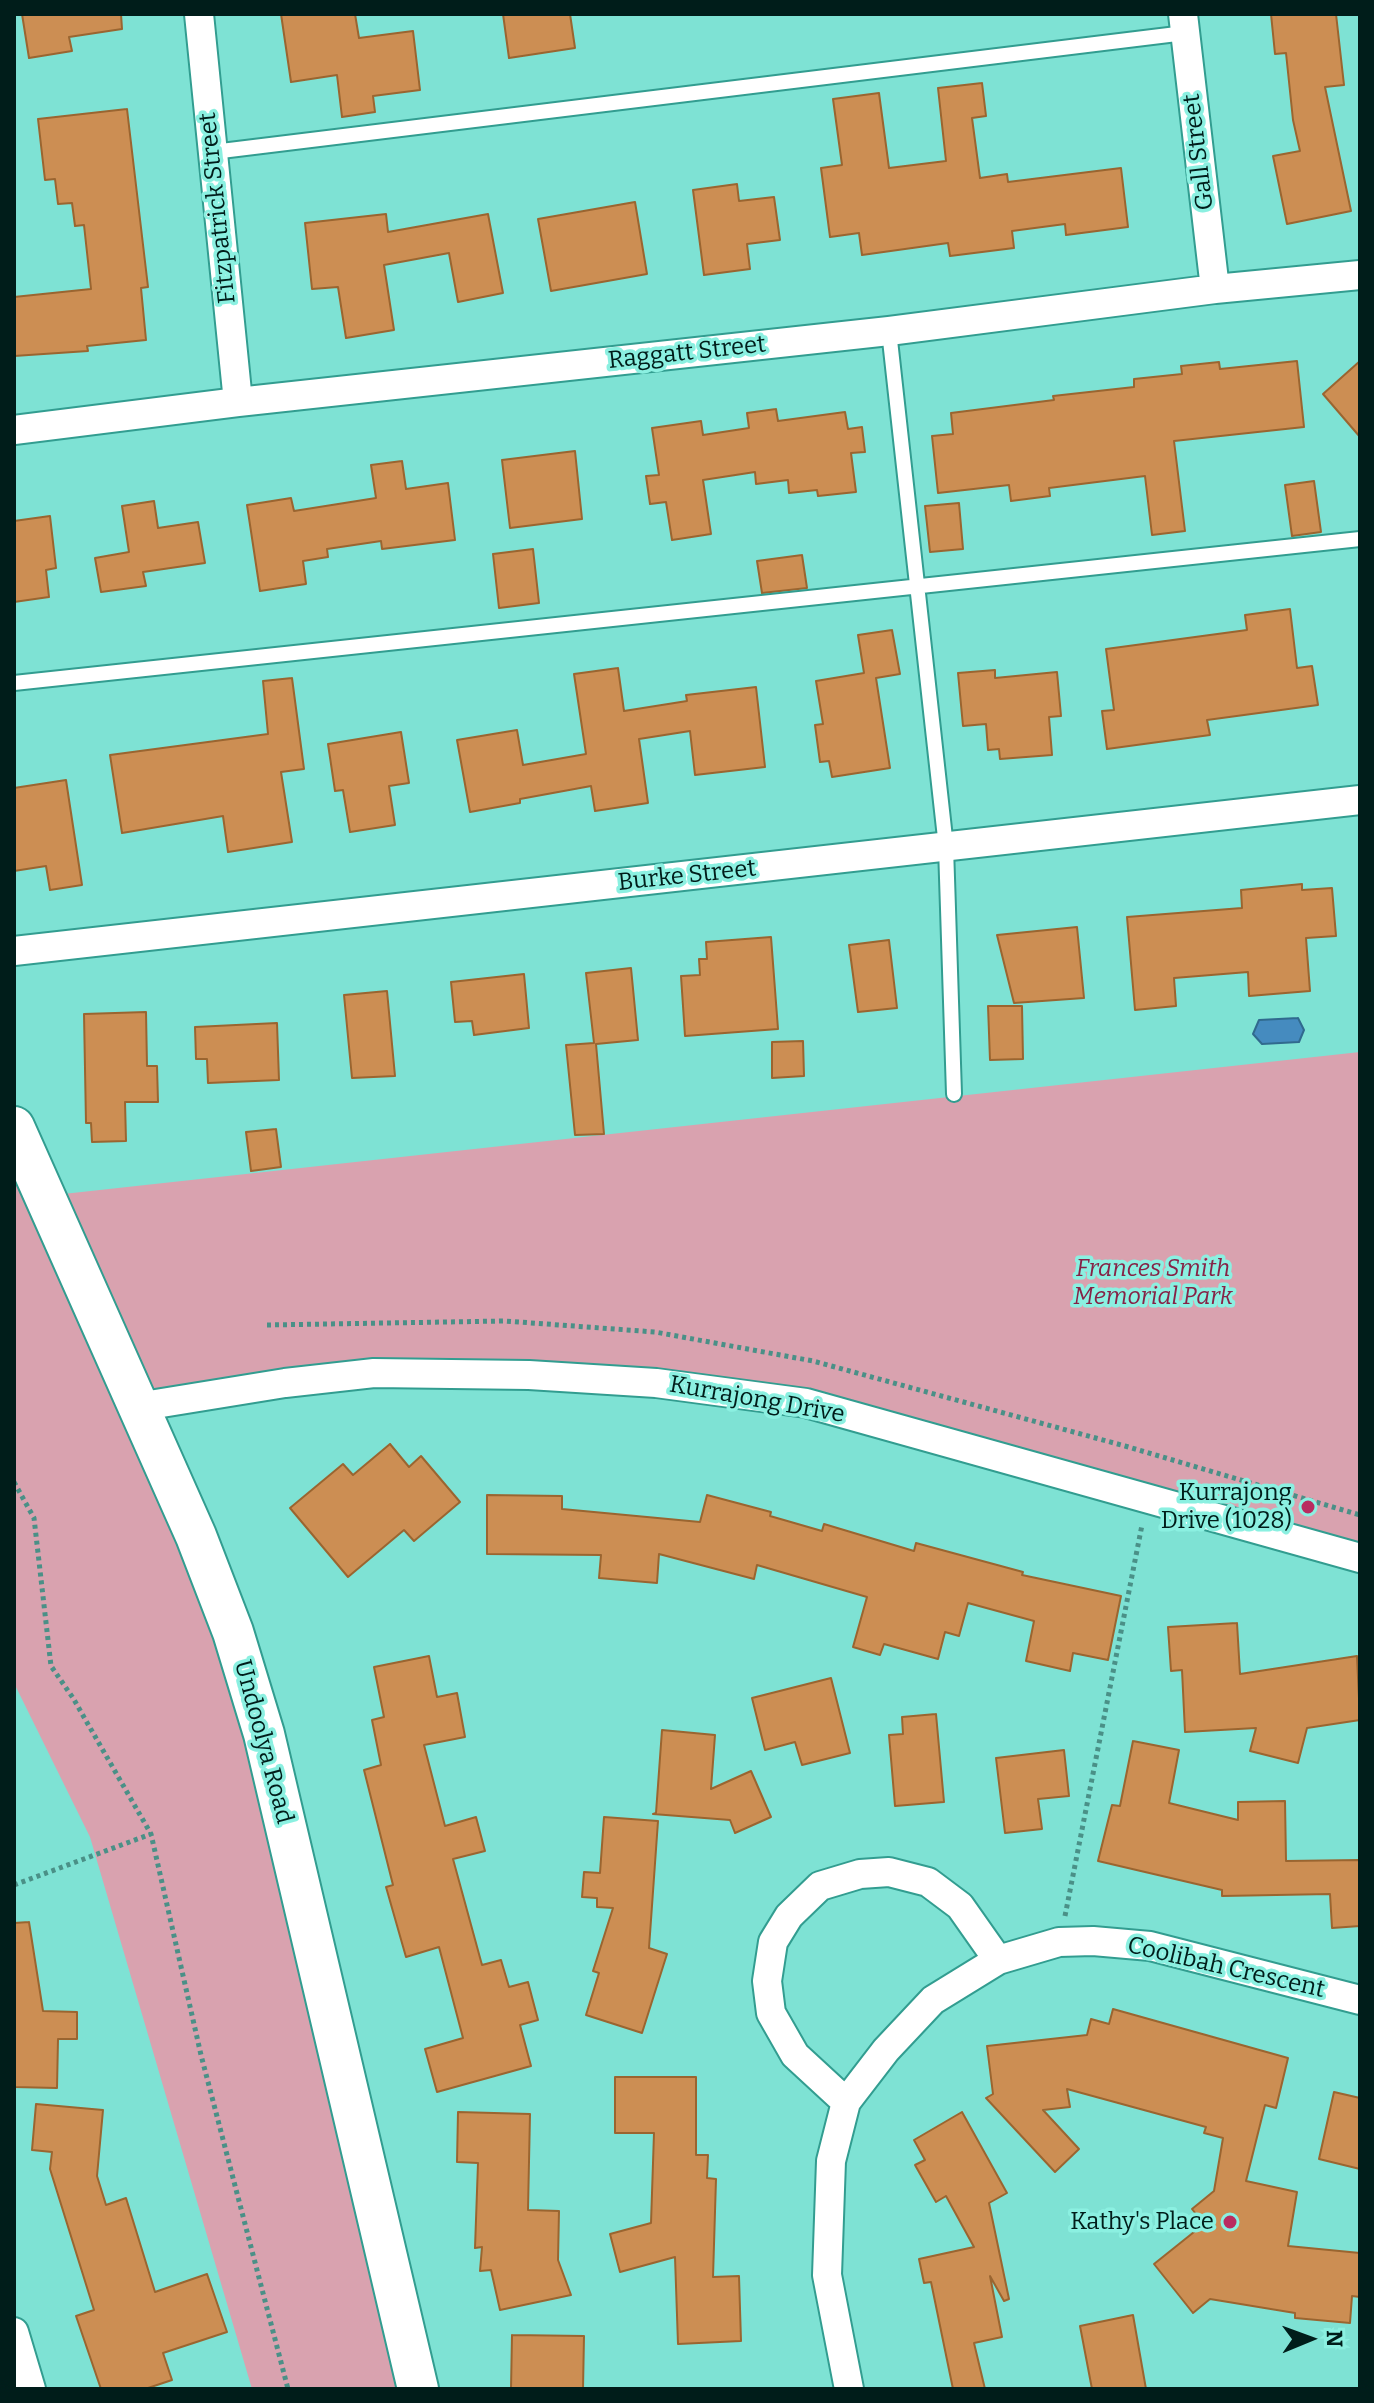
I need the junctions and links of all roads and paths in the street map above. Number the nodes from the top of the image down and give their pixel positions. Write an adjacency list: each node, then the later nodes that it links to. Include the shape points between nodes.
1 (199, 14): 3 (street, Fitzpatrick Street)
2 (1184, 24): 3 (lane); 5 (street, Gall Street)
3 (213, 152): 7 (street, Fitzpatrick Street)
4 (1360, 275): 5 (street, Raggatt Street)
5 (1215, 289): 6 (street, Raggatt Street)
6 (889, 331): 7 (street, Raggatt Street); 10 (lane)
7 (238, 402): 8 (street, Raggatt Street)
8 (14, 430)
9 (1360, 539): 10 (lane)
10 (915, 585): 11 (lane); 13 (lane)
11 (14, 683)
12 (1360, 800): 13 (street, Burke Street)
13 (946, 847): 14 (street, Burke Street); 15 (lane)
14 (14, 951)
15 (954, 1094)
16 (14, 1127): 17 (main road, Undoolya Road)
17 (137, 1407): 19 (street, Kurrajong Drive, via 374,1373 656,1383 806,1403); 30 (main road, Undoolya Road, via 233,1632 264,1734)
18 (14, 1482): 21 (path, via 34,1518 51,1666)
19 (1147, 1497): 20 (street, Kurrajong Drive); 23 (path)
20 (1360, 1558)
21 (151, 1834): 22 (path); 29 (path, via 201,2055)
22 (14, 1885)
23 (1059, 1942): 24 (street, Coolibah Crescent); 25 (street, Coolibah Crescent, via 1150,1946)
24 (998, 1960): 26 (street, Coolibah Crescent, via 933,2000); 26 (street, via 960,1906 928,1882 889,1872 820,1886 789,1916 773,1942 767,1981 771,2013 795,2055)
25 (1360, 2000)
26 (846, 2102): 31 (street, Coolibah Crescent, via 831,2161 827,2275)
27 (14, 2332): 28 (street)
28 (31, 2389)
29 (288, 2389)
30 (418, 2389)
31 (849, 2389)

